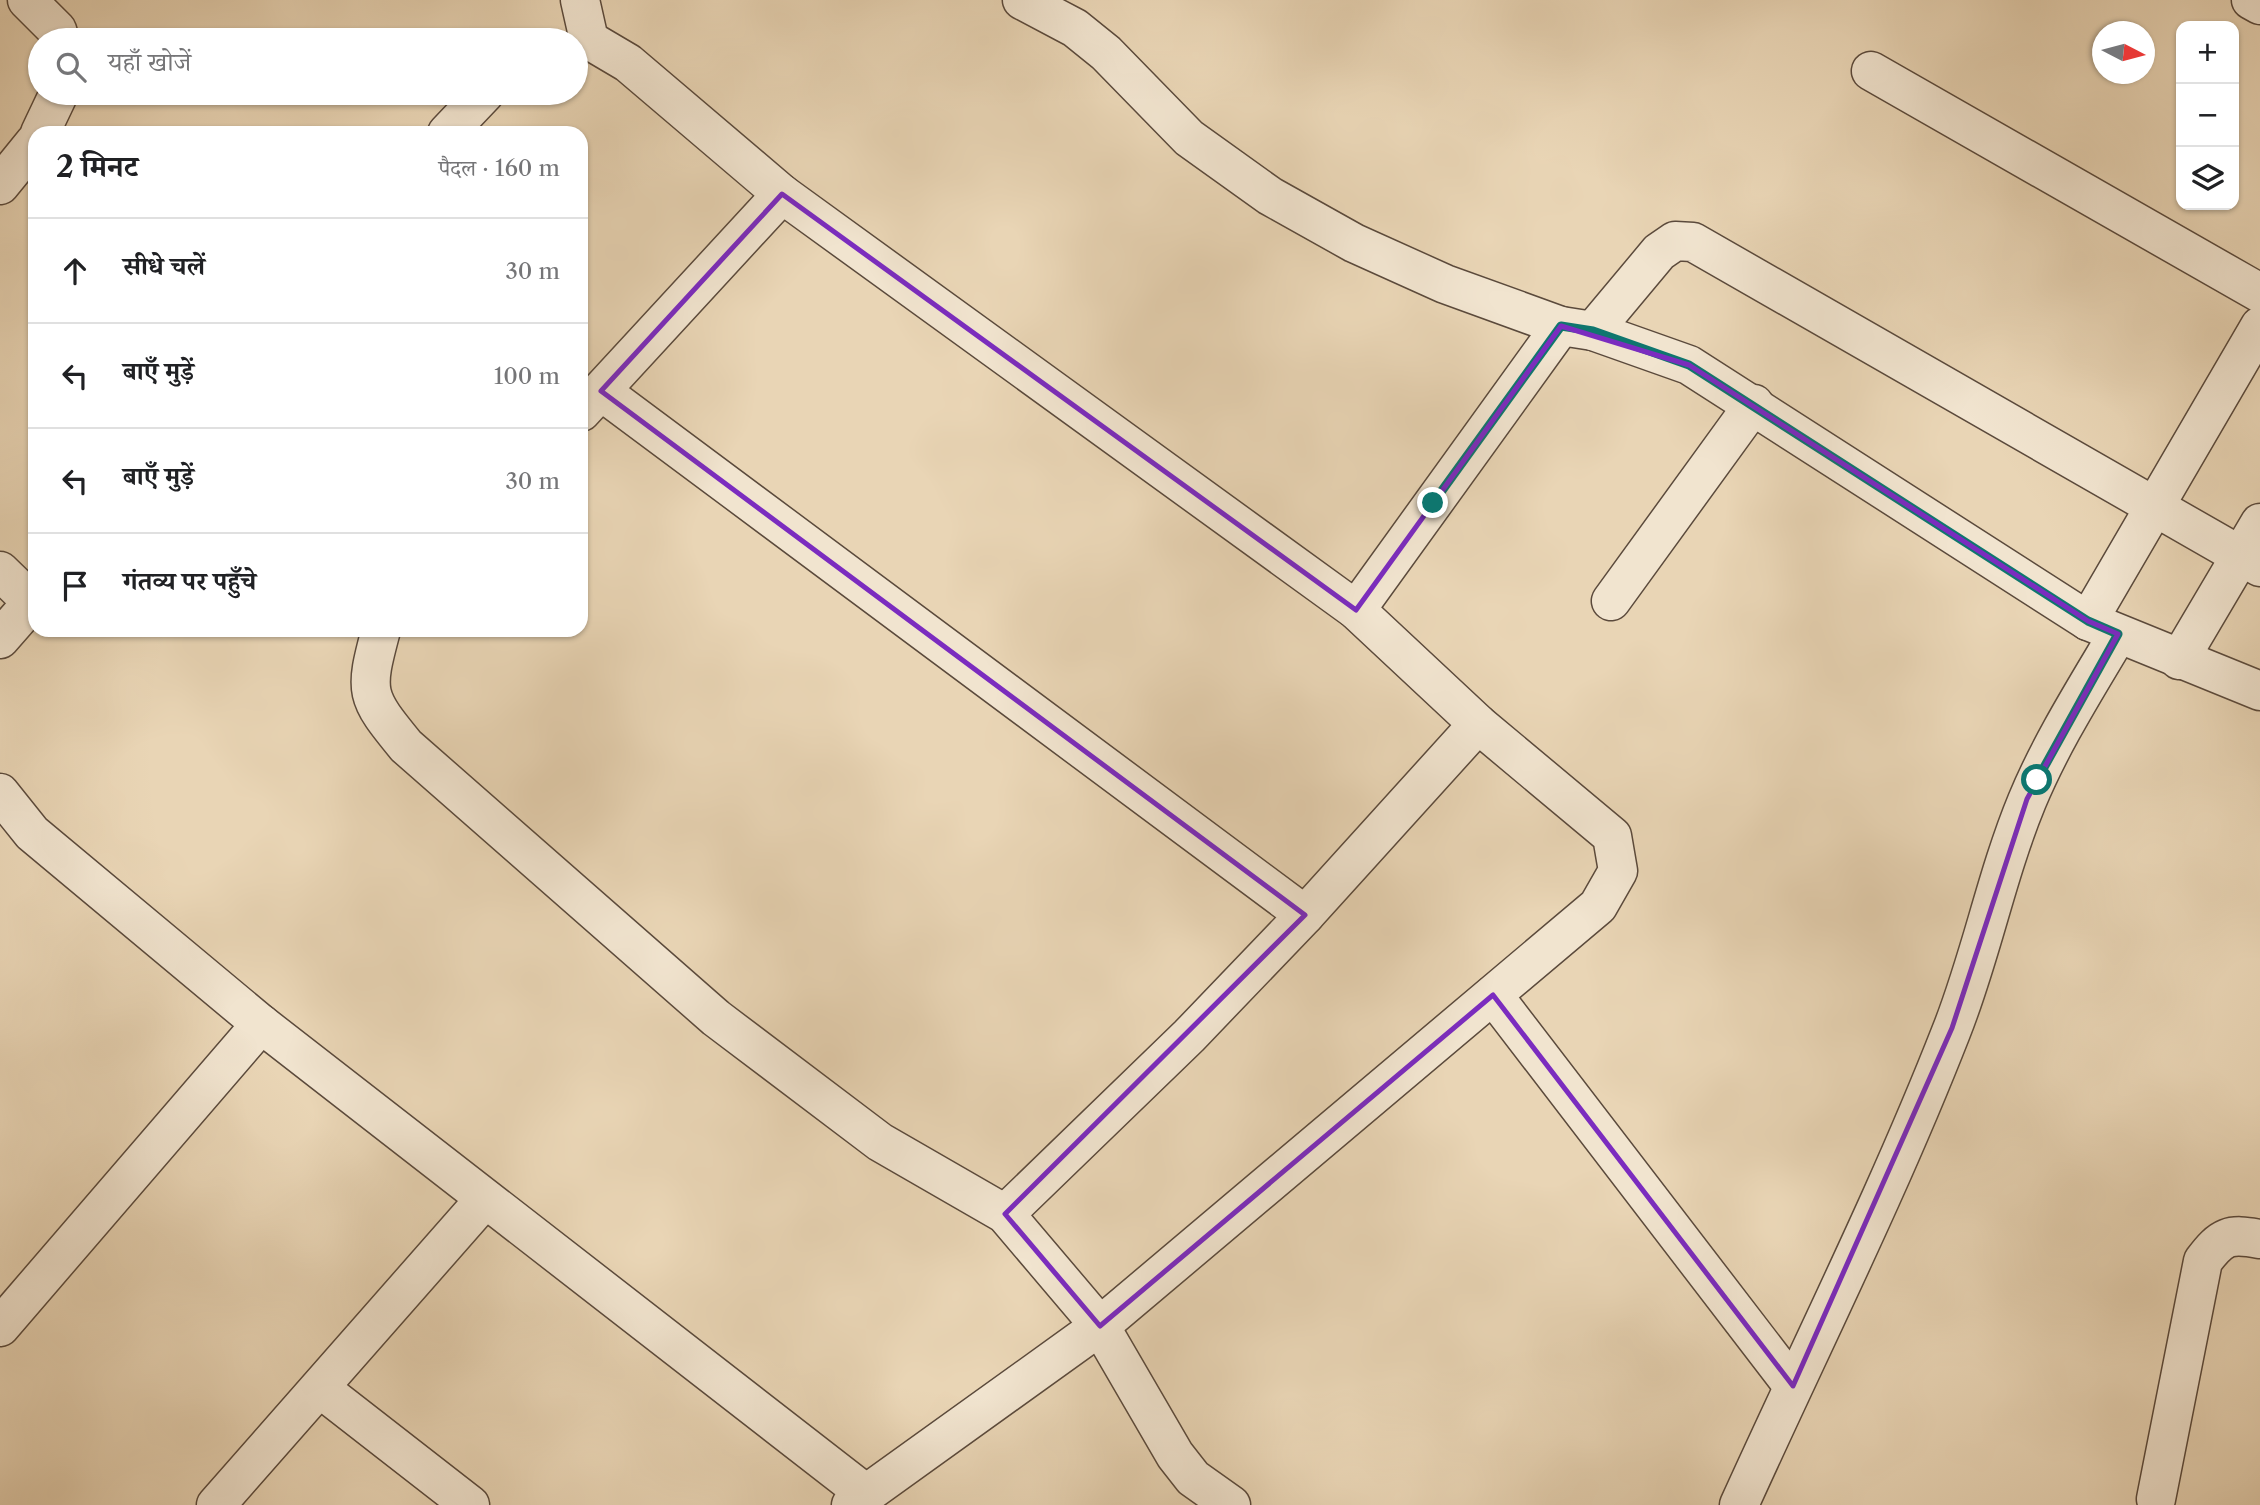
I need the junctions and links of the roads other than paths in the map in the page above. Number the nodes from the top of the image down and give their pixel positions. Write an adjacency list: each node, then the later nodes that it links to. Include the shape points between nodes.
1 (27, 0): 6 (street)
2 (580, 0): 7 (street)
3 (1022, 0): 19 (street, via 1075,28 1106,53 1189,138 1270,196 1354,243 1445,284)
4 (2251, 0): 5 (street)
5 (2260, 5)
6 (55, 28)
7 (581, 28)
8 (588, 44): 16 (street, via 628,63)
9 (1871, 71): 17 (street)
10 (53, 105): 12 (street)
11 (474, 105): 13 (street)
12 (43, 126)
13 (454, 126)
14 (28, 151): 15 (street)
15 (0, 185)
16 (782, 194): 20 (street); 29 (street)
17 (2260, 293)
18 (2260, 326): 22 (street)
19 (1577, 329): 21 (street, via 1689,365); 22 (street, via 1659,252 1675,241 1693,242); 29 (street)
20 (591, 402): 37 (street)
21 (1754, 404): 27 (street); 30 (street)
22 (2155, 509): 24 (street); 30 (street)
23 (2260, 523): 24 (street)
24 (2251, 562): 33 (street)
25 (0, 570): 26 (street)
26 (28, 595)
27 (1611, 601)
28 (28, 607): 32 (street)
29 (1356, 610): 35 (street)
30 (2103, 628): 33 (street); 45 (street, via 2067,722 2027,799 1952,1028 1912,1128)
31 (379, 637): 41 (street, via 368,678 377,711 406,746 716,1018 880,1142)
32 (0, 639)
33 (2179, 660): 34 (street)
34 (2260, 691)
35 (1478, 724): 37 (street); 38 (street, via 1612,836 1618,871 1598,906)
36 (0, 793): 39 (street, via 32,833)
37 (1304, 915): 41 (street, via 1189,1036)
38 (1493, 995): 43 (street); 45 (street)
39 (261, 1024): 40 (street); 44 (street)
40 (485, 1199): 46 (street); 48 (street)
41 (1005, 1214): 43 (street)
42 (2260, 1239): 47 (street, via 2232,1235 2217,1242 2203,1261)
43 (1100, 1326): 48 (street); 51 (street, via 1175,1455 1193,1478)
44 (0, 1327)
45 (1793, 1386): 52 (street)
46 (321, 1389): 49 (street); 50 (street)
47 (2156, 1499)
48 (859, 1500)
49 (216, 1505)
50 (470, 1505)
51 (1231, 1505)
52 (1739, 1505)

